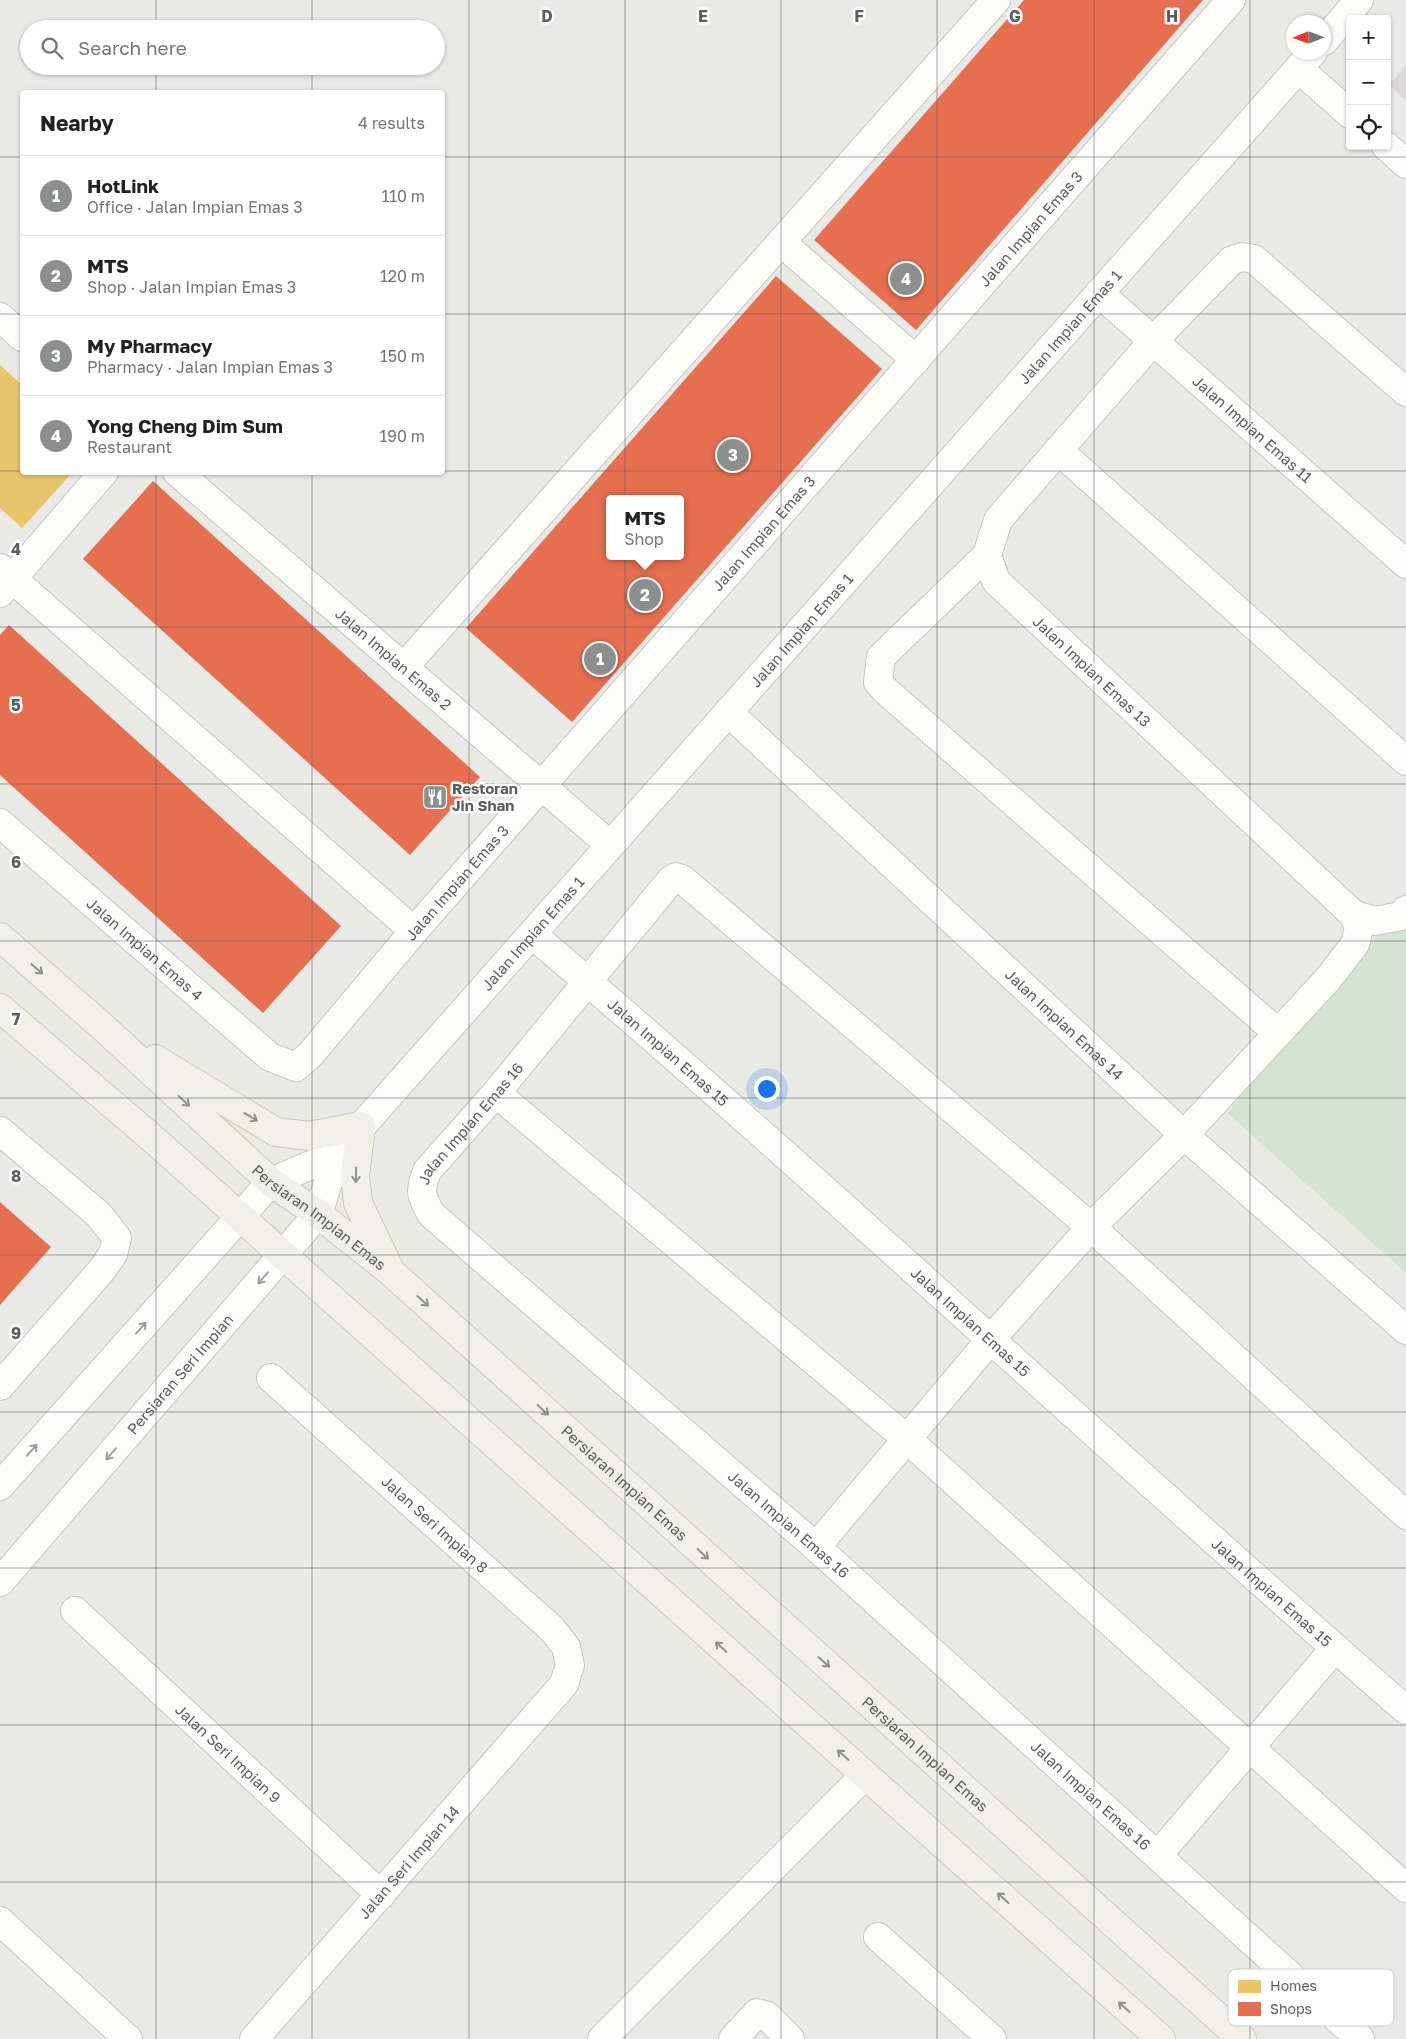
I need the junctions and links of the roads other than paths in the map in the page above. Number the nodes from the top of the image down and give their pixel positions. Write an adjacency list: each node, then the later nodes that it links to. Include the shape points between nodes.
1 (996, 0): 9 (street)
2 (1231, 0): 14 (street, Jalan Impian Emas 3)
3 (1359, 0): 4 (street)
4 (1331, 32)
5 (1306, 61): 6 (street); 10 (street, Jalan Impian Emas 1)
6 (1346, 109)
7 (1390, 150): 8 (street)
8 (1406, 164)
9 (781, 242): 14 (street); 22 (street)
10 (1100, 294): 13 (street, Jalan Impian Emas 11); 23 (street, Jalan Impian Emas 1)
11 (0, 318): 12 (street)
12 (20, 335)
13 (1153, 341): 15 (street, via 1232,260 1254,259); 16 (street); 20 (street, Jalan Impian Emas 11)
14 (916, 360): 25 (street, Jalan Impian Emas 3)
15 (1406, 392)
16 (1058, 450): 19 (street, via 998,520); 24 (street)
17 (101, 475): 21 (street)
18 (179, 475): 22 (street, Jalan Impian Emas 2)
19 (987, 555): 29 (street, Jalan Impian Emas 13, via 996,581); 36 (street, via 881,657 878,682)
20 (1406, 564)
21 (4, 580): 30 (street)
22 (403, 668): 25 (street, Jalan Impian Emas 2)
23 (728, 712): 27 (street, Jalan Impian Emas 1); 41 (street, Jalan Impian Emas 14)
24 (1406, 761)
25 (542, 786): 27 (street, Jalan Impian Emas 2); 30 (street, Jalan Impian Emas 3)
26 (0, 823): 37 (street, Jalan Impian Emas 4, via 270,1057)
27 (610, 845): 31 (street, Jalan Impian Emas 1)
28 (1406, 910): 29 (street, via 1401,916 1376,921)
29 (1354, 915): 36 (street, via 1359,928 1355,944)
30 (414, 931): 37 (street, Jalan Impian Emas 3)
31 (532, 935): 33 (street, Jalan Impian Emas 15); 39 (street, Jalan Impian Emas 1)
32 (0, 937): 35 (main road, Persiaran Impian Emas, one-way to 35)
33 (588, 982): 38 (street, Jalan Impian Emas 16); 46 (street, Jalan Impian Emas 16, via 671,880 676,877 682,879); 50 (street, Jalan Impian Emas 15)
34 (0, 1008): 45 (main road, via 153,1139)
35 (105, 1028): 39 (main road, one-way to 39, via 276,1132 310,1136); 43 (main road, Persiaran Impian Emas, one-way to 43)
36 (1278, 1033): 41 (street)
37 (296, 1067)
38 (496, 1093): 53 (street); 56 (street, Jalan Impian Emas 16, via 427,1171 422,1183 422,1196 431,1214)
39 (361, 1126): 42 (street, Jalan Impian Emas 1); 48 (main road, one-way to 48, via 355,1176 358,1203)
40 (0, 1131): 51 (street, via 99,1215 117,1238 113,1254 100,1270)
41 (1184, 1135): 46 (street); 49 (street, Jalan Impian Emas 14)
42 (336, 1154): 43 (street, Jalan Impian Emas 1); 44 (street, Persiaran Seri Impian)
43 (271, 1182): 44 (main road, Persiaran Impian Emas); 45 (street)
44 (318, 1214): 47 (street, Persiaran Seri Impian); 48 (main road, Persiaran Impian Emas)
45 (239, 1218): 47 (main road); 54 (street, one-way to 45)
46 (1091, 1227): 50 (street); 55 (street, Jalan Impian Emas 16)
47 (283, 1256): 57 (street, Persiaran Seri Impian, one-way to 57); 63 (main road, one-way to 47)
48 (391, 1272): 78 (main road, Persiaran Impian Emas, one-way to 78)
49 (1406, 1330)
50 (992, 1339): 53 (street); 59 (street, Jalan Impian Emas 15)
51 (4, 1373)
52 (271, 1378): 60 (street, Jalan Seri Impian 8, via 552,1629 566,1647 570,1664)
53 (908, 1440): 56 (street); 62 (street)
54 (0, 1486)
55 (1406, 1515)
56 (816, 1547): 64 (street, Jalan Impian Emas 16)
57 (5, 1565)
58 (75, 1611): 66 (street, Jalan Seri Impian 9)
59 (1335, 1648): 61 (street, Jalan Impian Emas 15); 62 (street)
60 (564, 1684): 66 (street, Jalan Seri Impian 14)
61 (1406, 1710)
62 (1249, 1746): 64 (street); 65 (street)
63 (865, 1775): 73 (street); 77 (main road, one-way to 63)
64 (1158, 1855): 69 (street, Jalan Impian Emas 16)
65 (1406, 1888)
66 (381, 1895): 72 (street, Jalan Seri Impian 14)
67 (0, 1921): 71 (street)
68 (878, 1937): 76 (street)
69 (1283, 1969)
70 (1346, 2026): 79 (street, Jalan Impian Emas 16)
71 (128, 2039)
72 (254, 2039)
73 (602, 2039)
74 (732, 2039): 75 (street, via 757,2013 767,2016)
75 (790, 2039)
76 (992, 2039)
77 (1161, 2039)
78 (1242, 2039)
79 (1360, 2039)

